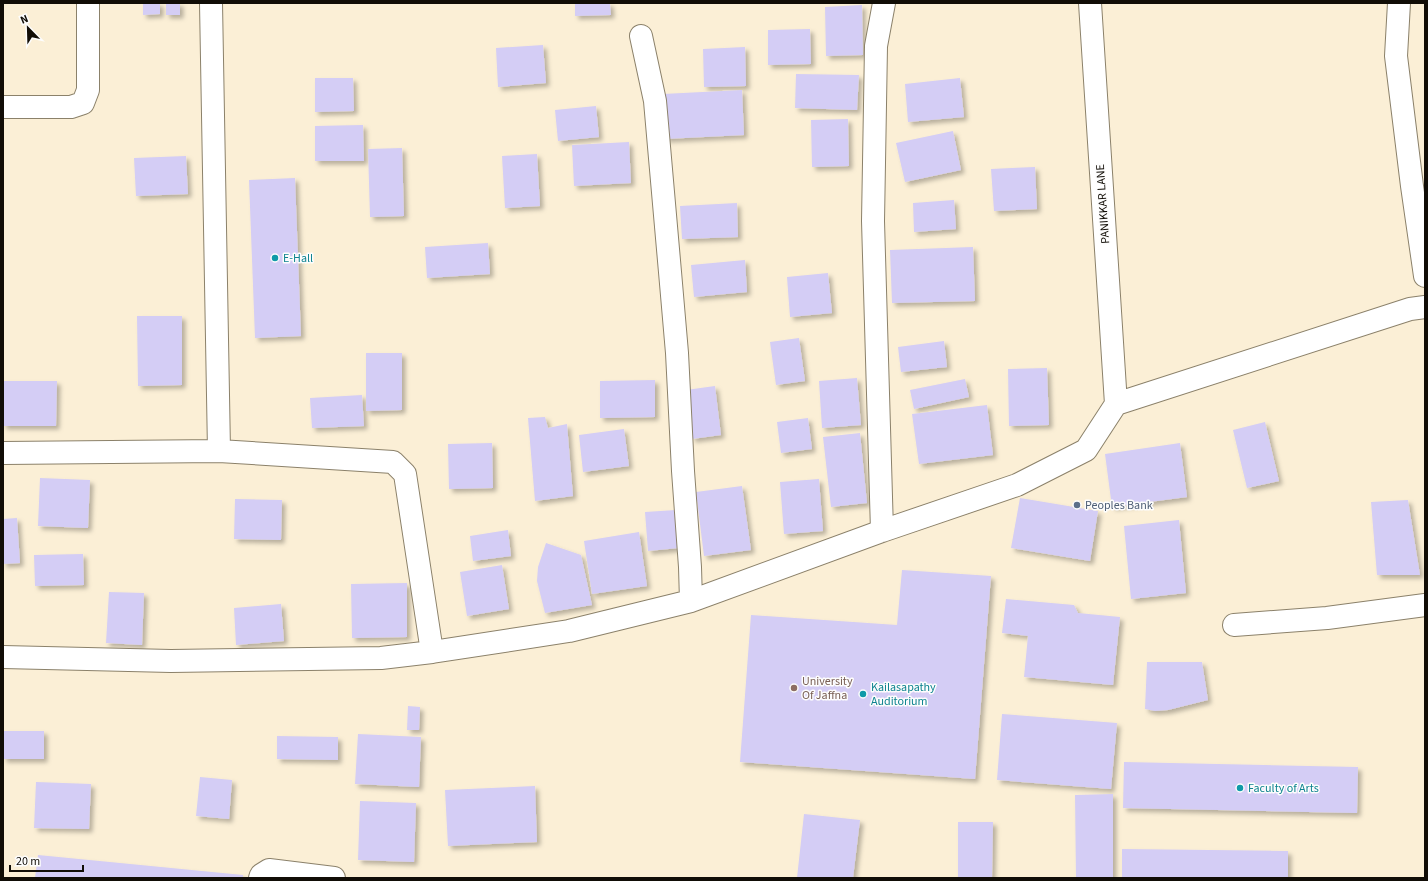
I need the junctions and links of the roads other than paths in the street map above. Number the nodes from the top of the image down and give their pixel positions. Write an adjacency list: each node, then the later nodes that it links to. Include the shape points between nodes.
1 (88, 3): 7 (street, via 88,90 83,103 71,107)
2 (211, 3): 11 (street)
3 (884, 3): 13 (street, via 876,46 873,221)
4 (1090, 3): 10 (street, PANIKKAR LANE)
5 (1399, 3): 8 (street, via 1396,56)
6 (641, 36): 14 (street, via 655,101 677,353)
7 (3, 107)
8 (1425, 276)
9 (1425, 307): 10 (street, via 1410,309)
10 (1116, 404): 13 (street, via 1086,450 1017,485)
11 (219, 451): 12 (street); 17 (street, via 393,462 405,474)
12 (3, 453)
13 (882, 531): 14 (street)
14 (691, 601): 17 (street, via 568,631)
15 (1425, 605): 16 (street, via 1327,618)
16 (1234, 625)
17 (432, 652): 18 (street, via 381,658 171,661)
18 (3, 656)
19 (260, 878): 20 (street, via 269,870)
20 (334, 878)

